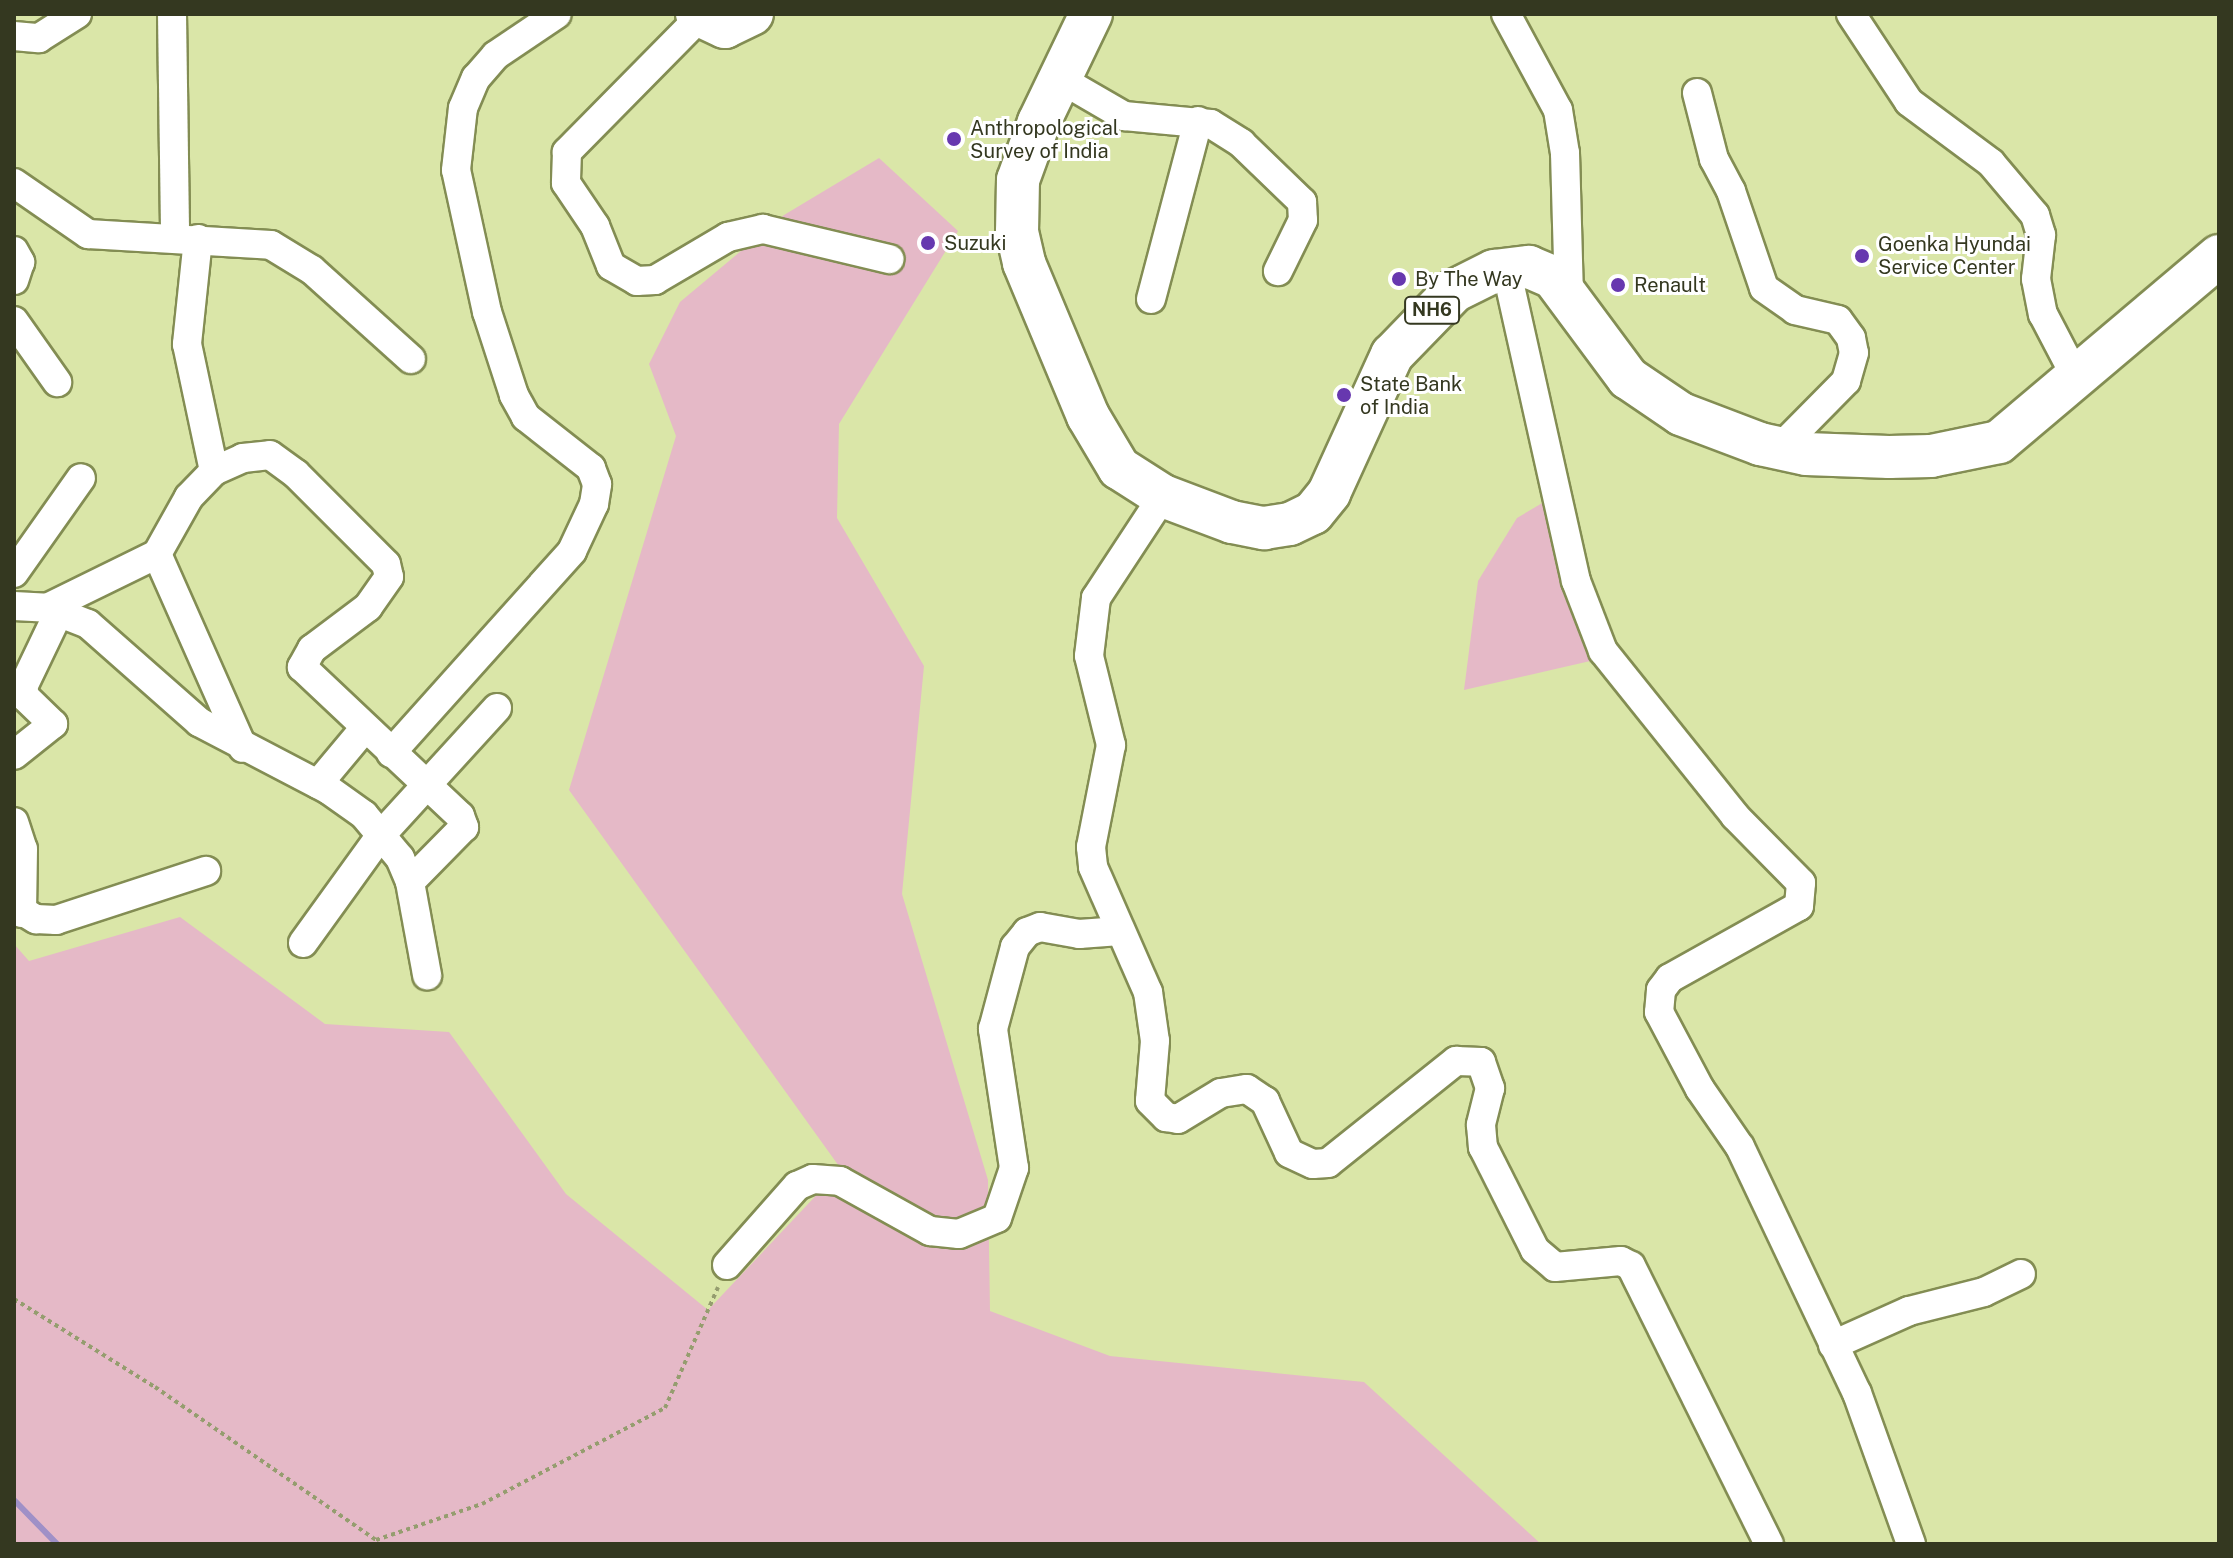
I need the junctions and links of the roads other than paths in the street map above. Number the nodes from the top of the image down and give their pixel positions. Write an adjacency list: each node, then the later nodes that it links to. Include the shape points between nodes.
1 (77, 14): 9 (street, via 39,38)
2 (172, 14): 14 (street)
3 (557, 14): 38 (street, via 496,55 476,78 461,119 456,170 487,312 514,395 526,417 591,468 597,484 594,504 572,551)
4 (752, 14): 8 (highway, via 725,27)
5 (1091, 14): 10 (highway, NH6)
6 (1506, 14): 21 (street, via 1558,110 1566,164)
7 (1851, 14): 25 (street, via 1909,102 1991,163 2035,215 2041,235 2036,279 2043,314)
8 (698, 16): 17 (street, via 567,152 566,183 595,226 611,266 637,281 655,280 728,237 763,229)
9 (14, 36)
10 (1062, 80): 12 (street, via 1124,116 1167,124); 30 (highway, NH6, via 1039,122 1018,180 1017,232 1024,263 1103,445 1119,468)
11 (1697, 93): 27 (street, via 1714,159 1764,288 1795,310 1838,320 1851,338 1854,353 1846,381)
12 (1198, 121): 19 (street, via 1225,131 1302,202 1303,220); 22 (street)
13 (14, 183): 14 (street, via 88,234)
14 (186, 239): 24 (street, via 250,242 290,255); 28 (street, via 187,344)
15 (14, 251): 20 (street, via 20,262)
16 (2219, 256): 25 (highway)
17 (889, 259)
18 (1506, 268): 21 (highway, via 1540,271); 30 (highway, NH6, via 1454,291 1408,336 1374,387 1329,493 1313,513 1264,528); 52 (street, via 1576,581 1603,651 1735,816 1801,883 1799,906 1670,978 1661,990 1659,1012 1700,1089 1740,1147)
19 (1278, 271)
20 (14, 280)
21 (1569, 293): 27 (highway, via 1607,353 1652,397 1727,434)
22 (1151, 299)
23 (14, 321): 26 (street)
24 (411, 359)
25 (2076, 377): 27 (highway, via 2027,423 1999,442 1970,449 1874,457)
26 (57, 382)
27 (1780, 448)
28 (214, 471): 31 (street, via 189,497); 36 (street, via 243,458 270,455 386,564 384,590 312,649 302,667)
29 (81, 478): 32 (street)
30 (1163, 496): 47 (street, via 1096,598 1091,616 1089,656 1111,745 1091,847 1093,867)
31 (157, 554): 34 (street); 37 (street)
32 (16, 564)
33 (14, 606): 34 (street)
34 (53, 610): 37 (street, via 110,640 199,722); 39 (street, via 23,687 25,697 53,724)
35 (497, 708): 41 (street)
36 (364, 729): 38 (street); 40 (street)
37 (243, 748): 40 (street)
38 (391, 753): 41 (street)
39 (14, 755)
40 (318, 784): 43 (street, via 364,815)
41 (426, 785): 43 (street); 45 (street, via 460,816 464,827)
42 (14, 822): 46 (street, via 23,849)
43 (381, 835): 45 (street, via 400,858); 48 (street)
44 (206, 871): 46 (street, via 56,920)
45 (410, 882): 49 (street)
46 (18, 910)
47 (1120, 931): 50 (street, via 1090,935 1040,927 1027,932 1015,947 993,1029 1014,1168 997,1218 959,1234 930,1231 840,1181 813,1179 797,1186); 53 (street, via 1148,992 1155,1041 1148,1095 1166,1117 1178,1119 1234,1087 1247,1089 1265,1101 1289,1153 1301,1162 1328,1163 1456,1061 1483,1064 1490,1088 1481,1125 1483,1147 1535,1250 1555,1267 1621,1261 1631,1266)
48 (303, 943)
49 (427, 975)
50 (727, 1265)
51 (2021, 1274): 52 (street, via 1984,1292 1937,1301 1877,1323)
52 (1833, 1345): 54 (street, via 1857,1393)
53 (1769, 1544)
54 (1911, 1544)

